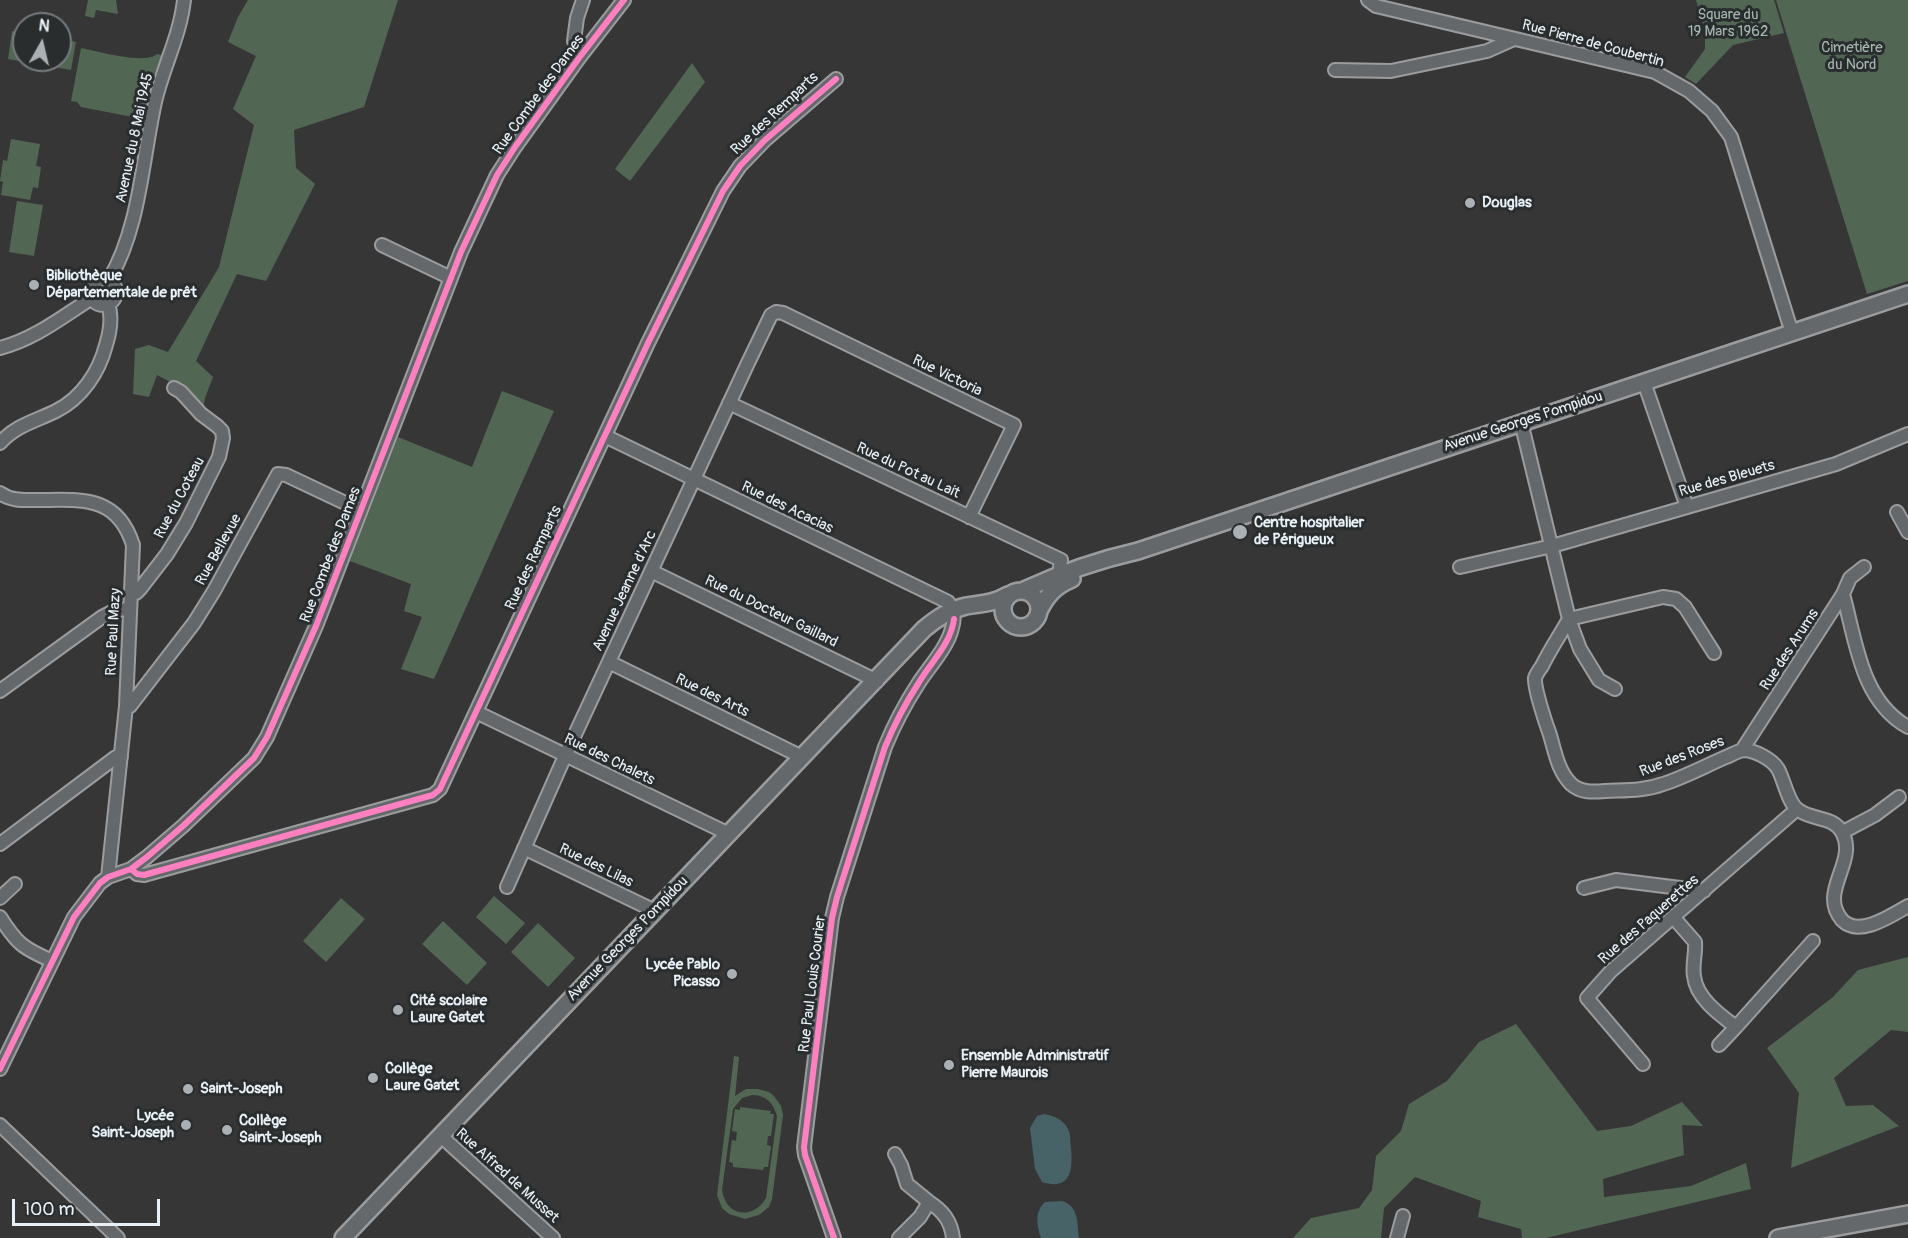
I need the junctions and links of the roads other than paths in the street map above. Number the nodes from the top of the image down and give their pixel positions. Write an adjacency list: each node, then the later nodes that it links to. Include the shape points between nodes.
1 (184, 0): 11 (street, Avenue du 8 Mai 1945, via 180,26 156,100 132,221)
2 (583, 0): 6 (street, via 573,40)
3 (624, 0): 6 (street, Rue Combe des Dames)
4 (1368, 0): 5 (street, Rue Pierre de Coubertin, via 1376,6)
5 (1514, 39): 7 (street, via 1487,51 1391,71); 16 (street, Rue Pierre de Coubertin, via 1655,72 1689,91 1712,111 1731,137)
6 (579, 58): 10 (street, Rue Combe des Dames, via 497,175)
7 (1335, 70)
8 (836, 78): 23 (street, Rue des Remparts, via 765,140 732,176)
9 (382, 245): 10 (street)
10 (451, 278): 28 (street, Rue Combe des Dames)
11 (109, 280): 13 (street, via 94,283 90,290); 14 (street, via 116,290 115,298)
12 (1908, 294): 16 (main road, Avenue Georges Pompidou)
13 (92, 298): 14 (street, via 101,305); 17 (street, via 44,330)
14 (108, 304): 24 (street, via 111,321 107,343 101,364 86,387 68,404 17,427)
15 (776, 312): 20 (street, Avenue Jeanne d'Arc, via 771,315); 30 (street, Rue Victoria, via 1014,425)
16 (1792, 333): 18 (main road, Avenue Georges Pompidou)
17 (0, 348)
18 (1644, 382): 21 (main road, Avenue Georges Pompidou); 27 (street)
19 (174, 388): 39 (street, Rue du Coteau, via 222,431 219,457 167,554 140,589)
20 (729, 403): 25 (street, Avenue Jeanne d'Arc); 30 (street, Rue du Pot au Lait)
21 (1521, 422): 32 (street); 33 (main road, Avenue Georges Pompidou)
22 (1908, 434): 27 (street, Rue des Bleuets, via 1836,464)
23 (605, 436): 25 (street, Rue des Acacias); 53 (street, Rue des Remparts)
24 (0, 443)
25 (694, 479): 36 (street, Avenue Jeanne d'Arc); 44 (street, Rue des Acacias, via 948,602)
26 (0, 493): 39 (street, Rue Paul Mazy, via 21,500 90,501 113,512 123,522 133,545)
27 (1687, 507): 32 (street, Rue des Bleuets)
28 (360, 510): 52 (street, Rue Bellevue, via 278,474 194,623 130,706); 65 (street, Rue Combe des Dames, via 292,685 263,744 254,758 183,826)
29 (1897, 512): 31 (street)
30 (969, 517): 37 (street, Rue du Pot au Lait, via 1061,560)
31 (1908, 532)
32 (1552, 546): 34 (street, Rue des Bleuets); 46 (street)
33 (1138, 551): 37 (main road, Avenue Georges Pompidou); 43 (main road, Avenue Georges Pompidou, via 1111,566 1055,587)
34 (1460, 567)
35 (1864, 567): 40 (street, Rue des Arums, via 1850,578)
36 (651, 571): 48 (street, Avenue Jeanne d'Arc); 49 (street, Rue du Docteur Gaillard)
37 (1059, 575): 38 (main road, Avenue Georges Pompidou)
38 (1024, 590): 41 (main road); 43 (main road, via 1037,599)
39 (131, 592): 42 (street, Rue Paul Mazy)
40 (1843, 594): 54 (street, via 1867,680 1888,713); 55 (street, Rue des Arums)
41 (1008, 595): 44 (main road, Avenue Georges Pompidou, via 990,604 968,606); 45 (main road, via 1003,604)
42 (130, 609): 51 (street, via 102,617); 52 (street, Rue Paul Mazy)
43 (1039, 611): 45 (main road, via 1031,624 1023,627 1014,626)
44 (953, 615): 45 (main road, Avenue Georges Pompidou); 49 (main road, Avenue Georges Pompidou, via 936,618); 91 (street, Rue Paul Louis Courier, via 947,641 917,685 885,747 832,918 804,1148)
45 (1004, 617)
46 (1569, 619): 47 (street, via 1663,597 1676,599); 50 (street, via 1580,649 1599,680); 55 (street, Rue des Roses, via 1535,678 1562,773 1573,786 1586,792 1644,790)
47 (1714, 653)
48 (609, 662): 56 (street, Avenue Jeanne d'Arc); 58 (street, Rue des Arts)
49 (877, 681): 58 (main road, Avenue Georges Pompidou)
50 (1615, 689)
51 (0, 691)
52 (126, 706): 57 (street, Rue Paul Mazy)
53 (476, 712): 56 (street, Rue des Chalets); 65 (street, Rue des Remparts, via 440,789 433,795 144,875)
54 (1908, 727)
55 (1742, 750): 60 (street, Rue des Roses, via 1761,755 1776,766)
56 (565, 756): 62 (street, Rue des Chalets); 64 (street, Avenue Jeanne d'Arc)
57 (121, 757): 63 (street); 66 (street, Rue Paul Mazy)
58 (802, 757): 62 (main road, Avenue Georges Pompidou)
59 (1899, 797): 61 (street)
60 (1797, 809): 61 (street, via 1830,821); 70 (street, Rue des Paquerettes)
61 (1843, 832): 72 (street, via 1846,855 1833,901 1845,923 1866,926)
62 (729, 834): 73 (main road, Avenue Georges Pompidou)
63 (0, 844)
64 (524, 848): 68 (street, Avenue Jeanne d'Arc); 73 (street, Rue des Lilas)
65 (131, 869): 66 (street, Rue Combe des Dames)
66 (108, 877): 77 (street, Rue Combe des Dames, via 74,918)
67 (15, 884): 71 (street)
68 (507, 887)
69 (1584, 888): 70 (street, via 1616,880)
70 (1704, 891): 75 (street, Rue des Paquerettes)
71 (0, 898)
72 (1908, 906)
73 (655, 911): 83 (main road, Avenue Georges Pompidou)
74 (0, 917): 77 (street, via 17,942)
75 (1674, 918): 78 (street, via 1695,942 1693,974 1701,995); 80 (street, Rue des Paquerettes, via 1611,971 1587,998)
76 (1813, 941): 78 (street)
77 (52, 961): 81 (street, Rue Combe des Dames)
78 (1736, 1027): 79 (street)
79 (1719, 1045)
80 (1643, 1064)
81 (0, 1069)
82 (0, 1125): 88 (street)
83 (441, 1136): 89 (main road, Avenue Georges Pompidou); 90 (street, Rue Alfred de Musset)
84 (895, 1154): 85 (street, via 907,1184)
85 (929, 1202): 92 (street); 93 (street, via 946,1216)
86 (1908, 1214): 95 (main road)
87 (1403, 1216): 94 (street)
88 (118, 1238)
89 (343, 1238)
90 (553, 1238)
91 (834, 1238)
92 (899, 1238)
93 (952, 1238)
94 (1397, 1238)
95 (1778, 1238)

